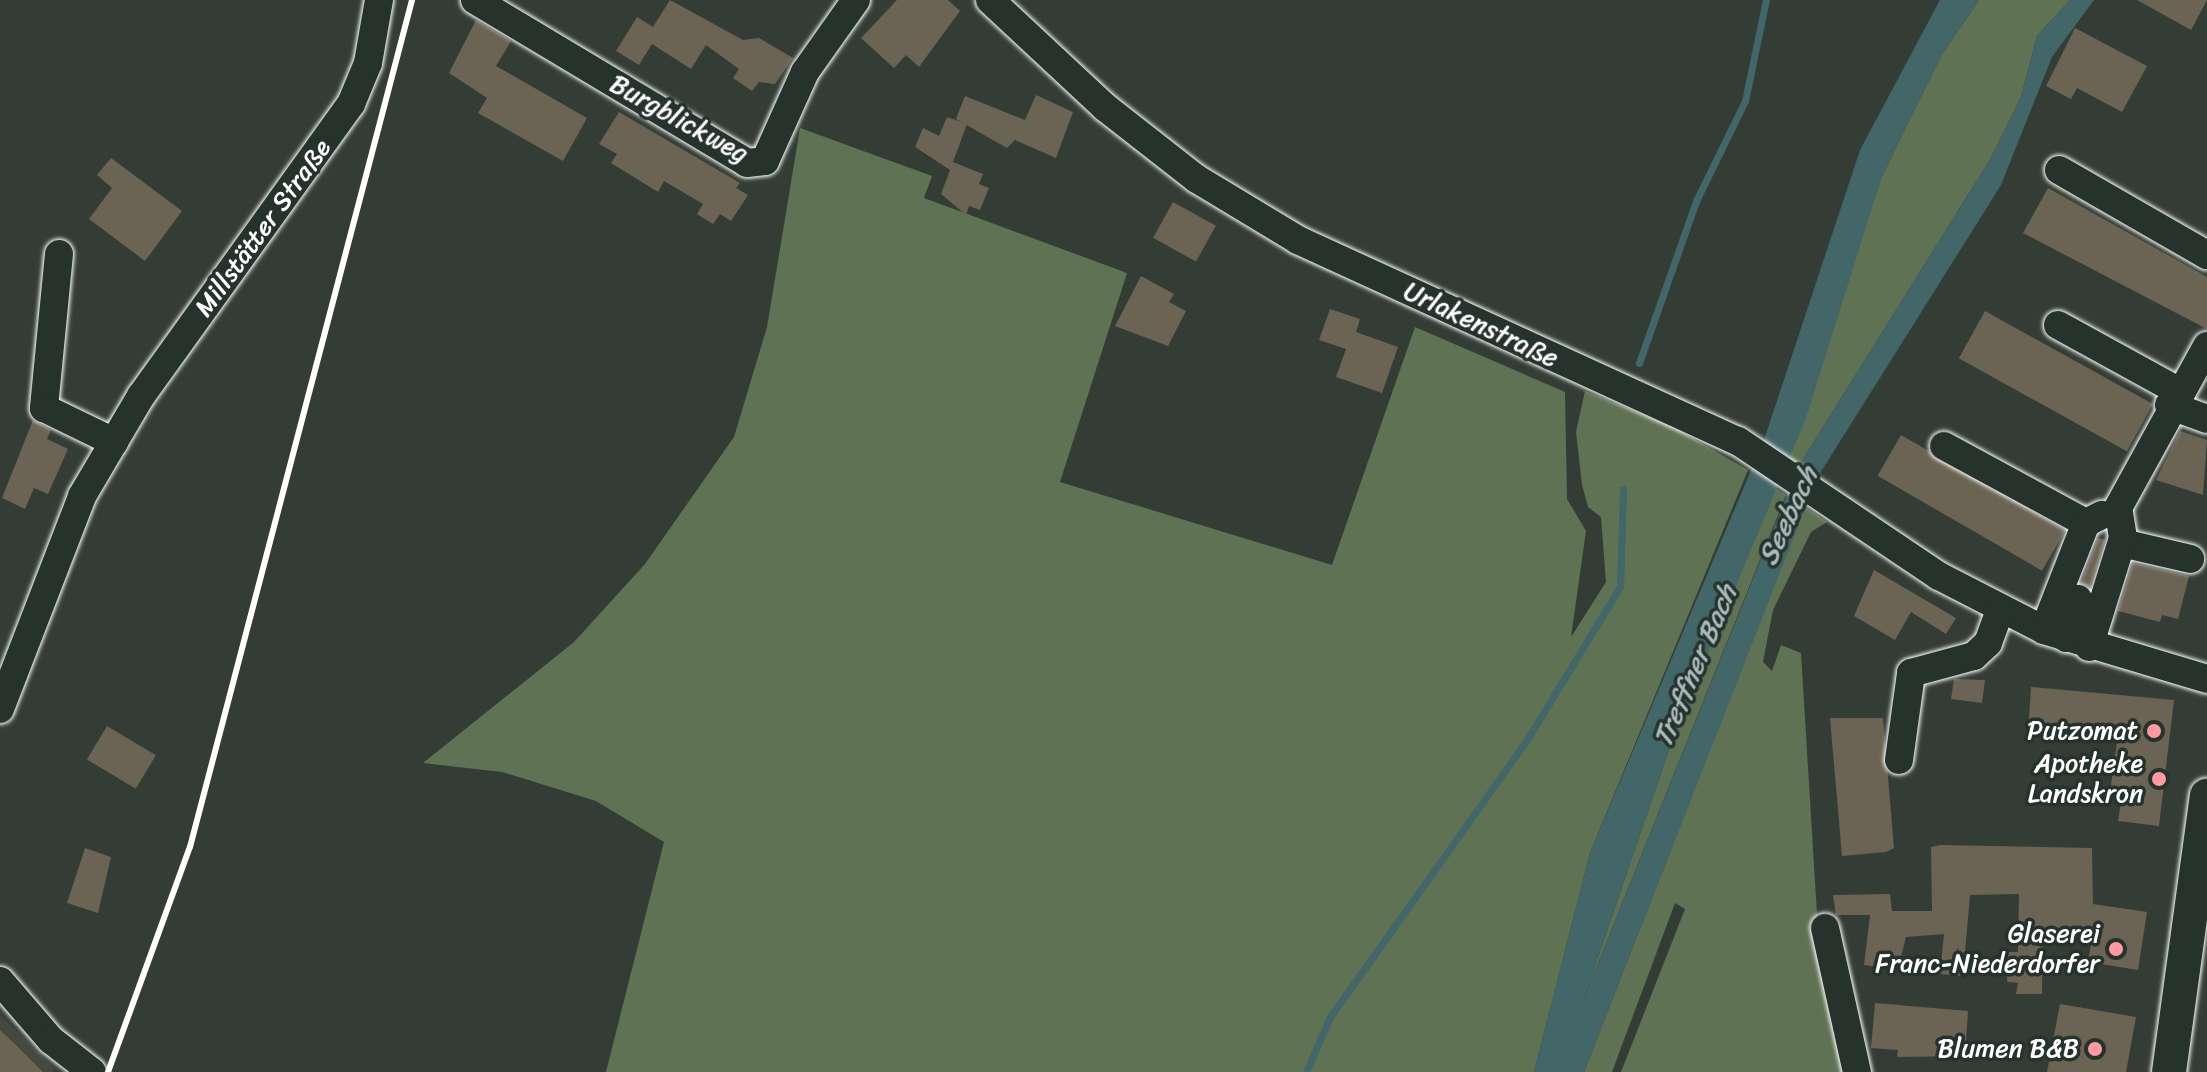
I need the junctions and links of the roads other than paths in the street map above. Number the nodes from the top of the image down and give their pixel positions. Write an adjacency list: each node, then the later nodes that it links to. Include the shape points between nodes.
1 (379, 0): 12 (street, Millstätter Straße, via 368,63 351,104)
2 (475, 0): 3 (street, Burgblickweg, via 747,163 765,161 805,72)
3 (856, 0)
4 (990, 0): 19 (street, Urlakenstraße, via 1129,126 1197,179 1298,240 1738,441)
5 (2059, 170): 7 (street)
6 (59, 254): 12 (street, via 44,408)
7 (2207, 255)
8 (2058, 325): 10 (street)
9 (2207, 346): 10 (street)
10 (2173, 398): 11 (street); 14 (street)
11 (2207, 419)
12 (114, 442): 22 (street, Millstätter Straße, via 57,550)
13 (1944, 446): 15 (street)
14 (2118, 508): 15 (street); 16 (street)
15 (2086, 523): 20 (street)
16 (2122, 543): 17 (street); 20 (street)
17 (2190, 559)
18 (2078, 599): 20 (street)
19 (2001, 608): 20 (street, Urlakenstraße); 23 (street, via 1988,643 1974,656 1911,673)
20 (2066, 638): 21 (street, Urlakenstraße)
21 (2207, 679)
22 (0, 709)
23 (1899, 760)
24 (2207, 796): 25 (main road)
25 (2199, 901): 30 (main road)
26 (1825, 928): 29 (street)
27 (0, 981): 28 (street, via 51,1040)
28 (92, 1072)
29 (1857, 1072)
30 (2169, 1072)

